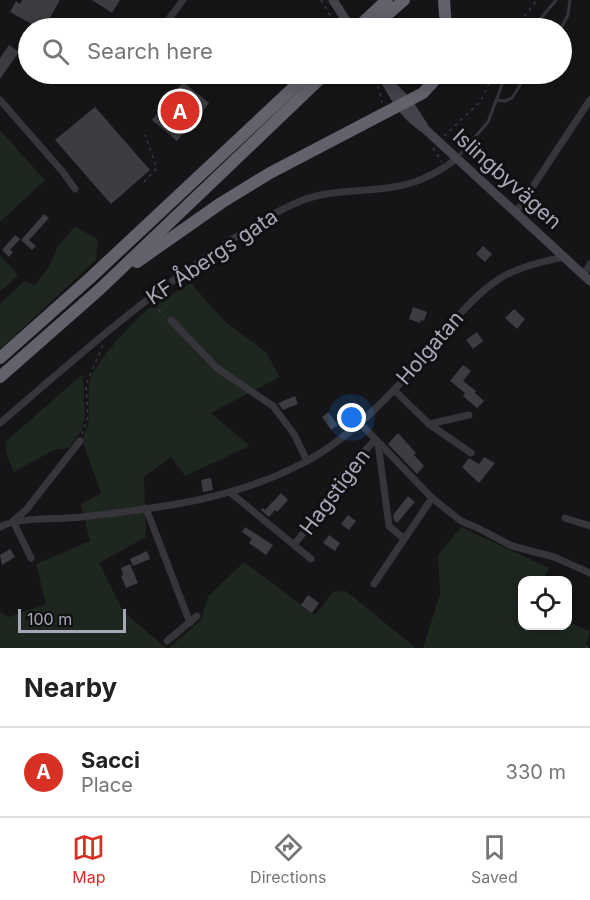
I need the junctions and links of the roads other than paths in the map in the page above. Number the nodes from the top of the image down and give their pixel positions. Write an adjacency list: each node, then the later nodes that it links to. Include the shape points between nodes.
1 (183, 0): 8 (street)
2 (333, 0): 9 (street)
3 (387, 0): 10 (highway)
4 (404, 0): 11 (highway)
5 (444, 0): 12 (highway)
6 (556, 0): 13 (lane)
7 (570, 0): 14 (lane)
8 (170, 18)
9 (345, 18)
10 (375, 18)
11 (380, 18)
12 (445, 18)
13 (541, 18)
14 (566, 18)
15 (297, 84): 33 (highway)
16 (314, 84): 31 (highway)
17 (389, 84): 24 (street, Islingbyvägen)
18 (431, 84): 24 (highway)
19 (503, 84): 22 (lane)
20 (520, 84): 22 (lane, via 512,98)
21 (0, 100): 26 (street)
22 (497, 100): 25 (lane, via 488,122)
23 (590, 100): 27 (street)
24 (404, 104): 25 (street, Islingbyvägen); 31 (highway, via 270,173)
25 (456, 159): 27 (street, Islingbyvägen); 38 (street, KF Åbergs gata, via 414,183 310,198 271,216 154,293)
26 (75, 189)
27 (516, 212): 28 (street, Islingbyvägen)
28 (564, 257): 30 (street, Islingbyvägen); 35 (street, Holgatan, via 536,263 496,280 457,316)
29 (590, 264): 30 (street)
30 (587, 278)
31 (100, 288): 34 (highway)
32 (171, 320): 43 (street, via 217,368 273,406 294,434)
33 (0, 358)
34 (0, 377)
35 (394, 390): 37 (street, Holgatan); 39 (street)
36 (469, 416): 39 (street)
37 (359, 422): 41 (street); 43 (street, Holgatan)
38 (0, 423)
39 (429, 424): 42 (street)
40 (80, 441): 48 (street, Holgatan)
41 (376, 441): 45 (street); 51 (street, via 389,526); 52 (street, Hagstigen, via 344,473 329,503)
42 (471, 453)
43 (307, 461): 44 (street, Holgatan)
44 (231, 493): 46 (street, Holgatan); 52 (street, Hagstigen)
45 (432, 498): 51 (street); 55 (street, via 461,521 512,546 554,557)
46 (146, 508): 48 (street, Holgatan); 58 (street)
47 (565, 518): 49 (street)
48 (13, 521): 50 (street, Holgatan); 53 (street)
49 (590, 526)
50 (0, 527)
51 (403, 538): 56 (street)
52 (295, 543): 54 (street, Hagstigen)
53 (31, 558)
54 (311, 559)
55 (590, 573)
56 (374, 584)
57 (198, 616): 58 (street)
58 (190, 623): 59 (street)
59 (168, 641)

